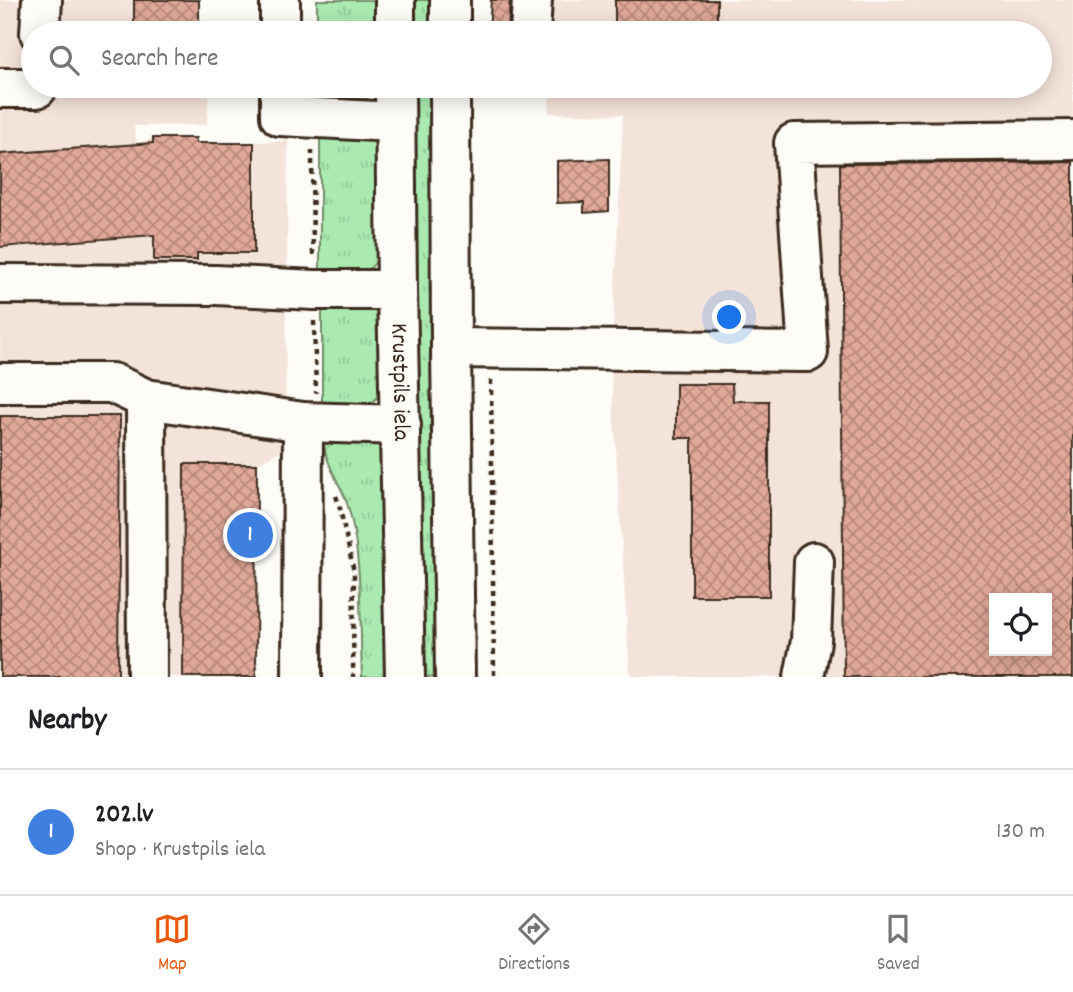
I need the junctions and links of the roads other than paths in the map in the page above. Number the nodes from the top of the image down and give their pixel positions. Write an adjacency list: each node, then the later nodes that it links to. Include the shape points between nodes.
1 (43, 0): 6 (main road)
2 (280, 0): 7 (main road)
3 (395, 0): 8 (main road)
4 (450, 0): 9 (main road)
5 (532, 0): 10 (main road)
6 (41, 21)
7 (280, 21)
8 (395, 21)
9 (450, 21)
10 (531, 21)
11 (0, 88): 12 (main road)
12 (21, 88)
13 (280, 98): 15 (main road, via 280,116 312,118)
14 (450, 98): 19 (main road, Krustpils iela)
15 (395, 104): 18 (main road, Krustpils iela)
16 (1073, 140): 19 (main road, via 794,143 808,352)
17 (0, 284): 18 (main road)
18 (397, 290): 23 (main road, Krustpils iela)
19 (450, 348): 28 (main road, Krustpils iela)
20 (0, 383): 21 (main road, via 112,383)
21 (146, 399): 22 (main road); 25 (main road)
22 (310, 422): 23 (main road); 26 (main road)
23 (401, 425): 27 (main road, Krustpils iela)
24 (814, 562): 29 (main road, via 811,641)
25 (147, 677)
26 (302, 677)
27 (405, 677)
28 (455, 677)
29 (804, 677)

